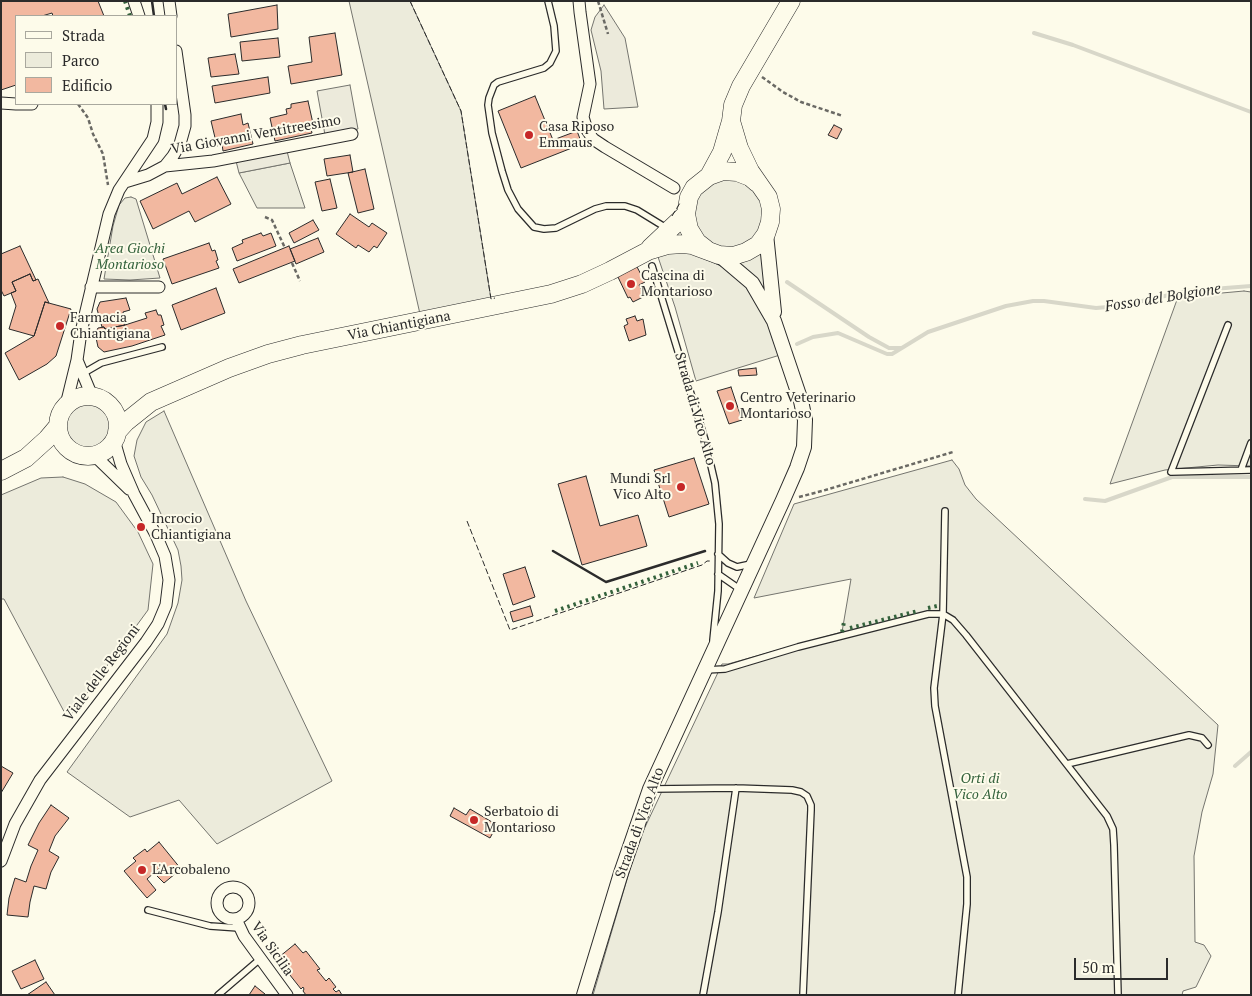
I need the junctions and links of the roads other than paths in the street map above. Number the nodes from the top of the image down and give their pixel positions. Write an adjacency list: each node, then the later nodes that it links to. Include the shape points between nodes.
1 (134, 1): 6 (street)
2 (169, 1): 7 (street)
3 (548, 1): 20 (lane, via 556,52 550,63 544,68 498,82 489,98 492,133 508,190 518,209 534,227 544,229 556,228 600,208 625,206)
4 (580, 1): 18 (street, via 590,84 583,117 587,130 605,147)
5 (791, 1): 12 (main road, Via Chiantigiana, via 735,98)
6 (139, 15)
7 (171, 15)
8 (178, 66): 14 (street, Via Giovanni Ventitreesimo, via 186,126 178,148)
9 (1, 103): 10 (street)
10 (15, 104)
11 (157, 105): 16 (street, via 154,135)
12 (731, 121): 15 (main road, Via Chiantigiana, via 722,152); 17 (main road, Via Chiantigiana, via 741,153)
13 (352, 134): 14 (street, Via Giovanni Ventitreesimo, via 213,161)
14 (165, 166): 16 (street, Via Giovanni Ventitreesimo)
15 (709, 176): 17 (main road, via 723,171 737,172); 19 (main road, Via Chiantigiana, via 694,188)
16 (124, 182): 24 (street, via 109,214)
17 (761, 186): 21 (main road, Via Chiantigiana, via 771,209)
18 (674, 188)
19 (686, 214): 20 (main road, Via Chiantigiana); 22 (main road, via 696,242)
20 (670, 230): 23 (main road, Via Chiantigiana)
21 (766, 234): 22 (main road, Via Chiantigiana, via 758,245 746,252 733,256); 26 (street, Strada di Vico Alto)
22 (714, 253): 23 (main road, Via Chiantigiana, via 676,244); 26 (street, Strada di Vico Alto, via 752,283)
23 (650, 258): 32 (main road, Via Chiantigiana, via 534,298 280,351 229,368); 45 (lane, Strada di Vico Alto, via 713,471 719,516)
24 (91, 287): 25 (street); 29 (street)
25 (159, 287)
26 (774, 320): 46 (street, Strada di Vico Alto, via 798,391 805,420 805,437 802,456)
27 (1228, 325): 40 (lane, via 1172,472)
28 (162, 347): 30 (lane, via 101,363)
29 (77, 360): 30 (street); 33 (street)
30 (82, 374): 31 (street)
31 (99, 399): 32 (main road, Via Chiantigiana, via 125,404); 33 (main road, Via Chiantigiana, via 82,396); 35 (main road, via 116,415)
32 (151, 402): 35 (main road, Via Chiantigiana, via 126,422)
33 (66, 406): 34 (main road)
34 (58, 426): 37 (main road); 39 (main road)
35 (116, 436): 38 (main road, Via Chiantigiana, via 109,447); 43 (street, Viale delle Regioni, via 121,464)
36 (1251, 443): 40 (lane)
37 (67, 448): 38 (main road, via 85,456); 39 (main road)
38 (94, 455): 43 (street, Viale delle Regioni)
39 (26, 458): 42 (main road)
40 (1241, 470): 41 (lane)
41 (1251, 470)
42 (1, 471)
43 (134, 494): 55 (street, Viale delle Regioni, via 160,542 167,563 169,580 164,610 146,642 40,780 17,819)
44 (945, 511): 49 (lane)
45 (718, 554): 46 (lane, via 737,567); 47 (lane, Strada di Vico Alto)
46 (754, 563): 48 (street, Strada di Vico Alto)
47 (718, 574): 48 (lane); 50 (lane, Strada di Vico Alto, via 714,633)
48 (742, 591): 50 (street, Strada di Vico Alto)
49 (943, 614): 50 (lane, via 928,614 808,644 725,669); 52 (lane, via 966,635); 64 (lane, via 935,696 968,882)
50 (708, 664): 54 (street, Strada di Vico Alto)
51 (1208, 746): 52 (lane, via 1202,738 1189,736)
52 (1067, 764): 65 (lane, via 1107,816 1113,829)
53 (736, 788): 54 (lane); 62 (lane); 63 (lane, via 798,791 807,796 811,805)
54 (650, 789): 61 (street, Strada di Vico Alto)
55 (1, 861)
56 (148, 910): 57 (lane, via 210,926)
57 (238, 923): 58 (street, Via Sicilia)
58 (260, 960): 59 (lane); 60 (street, Via Sicilia)
59 (218, 995)
60 (287, 995)
61 (584, 995)
62 (703, 995)
63 (803, 995)
64 (958, 995)
65 (1118, 995)

